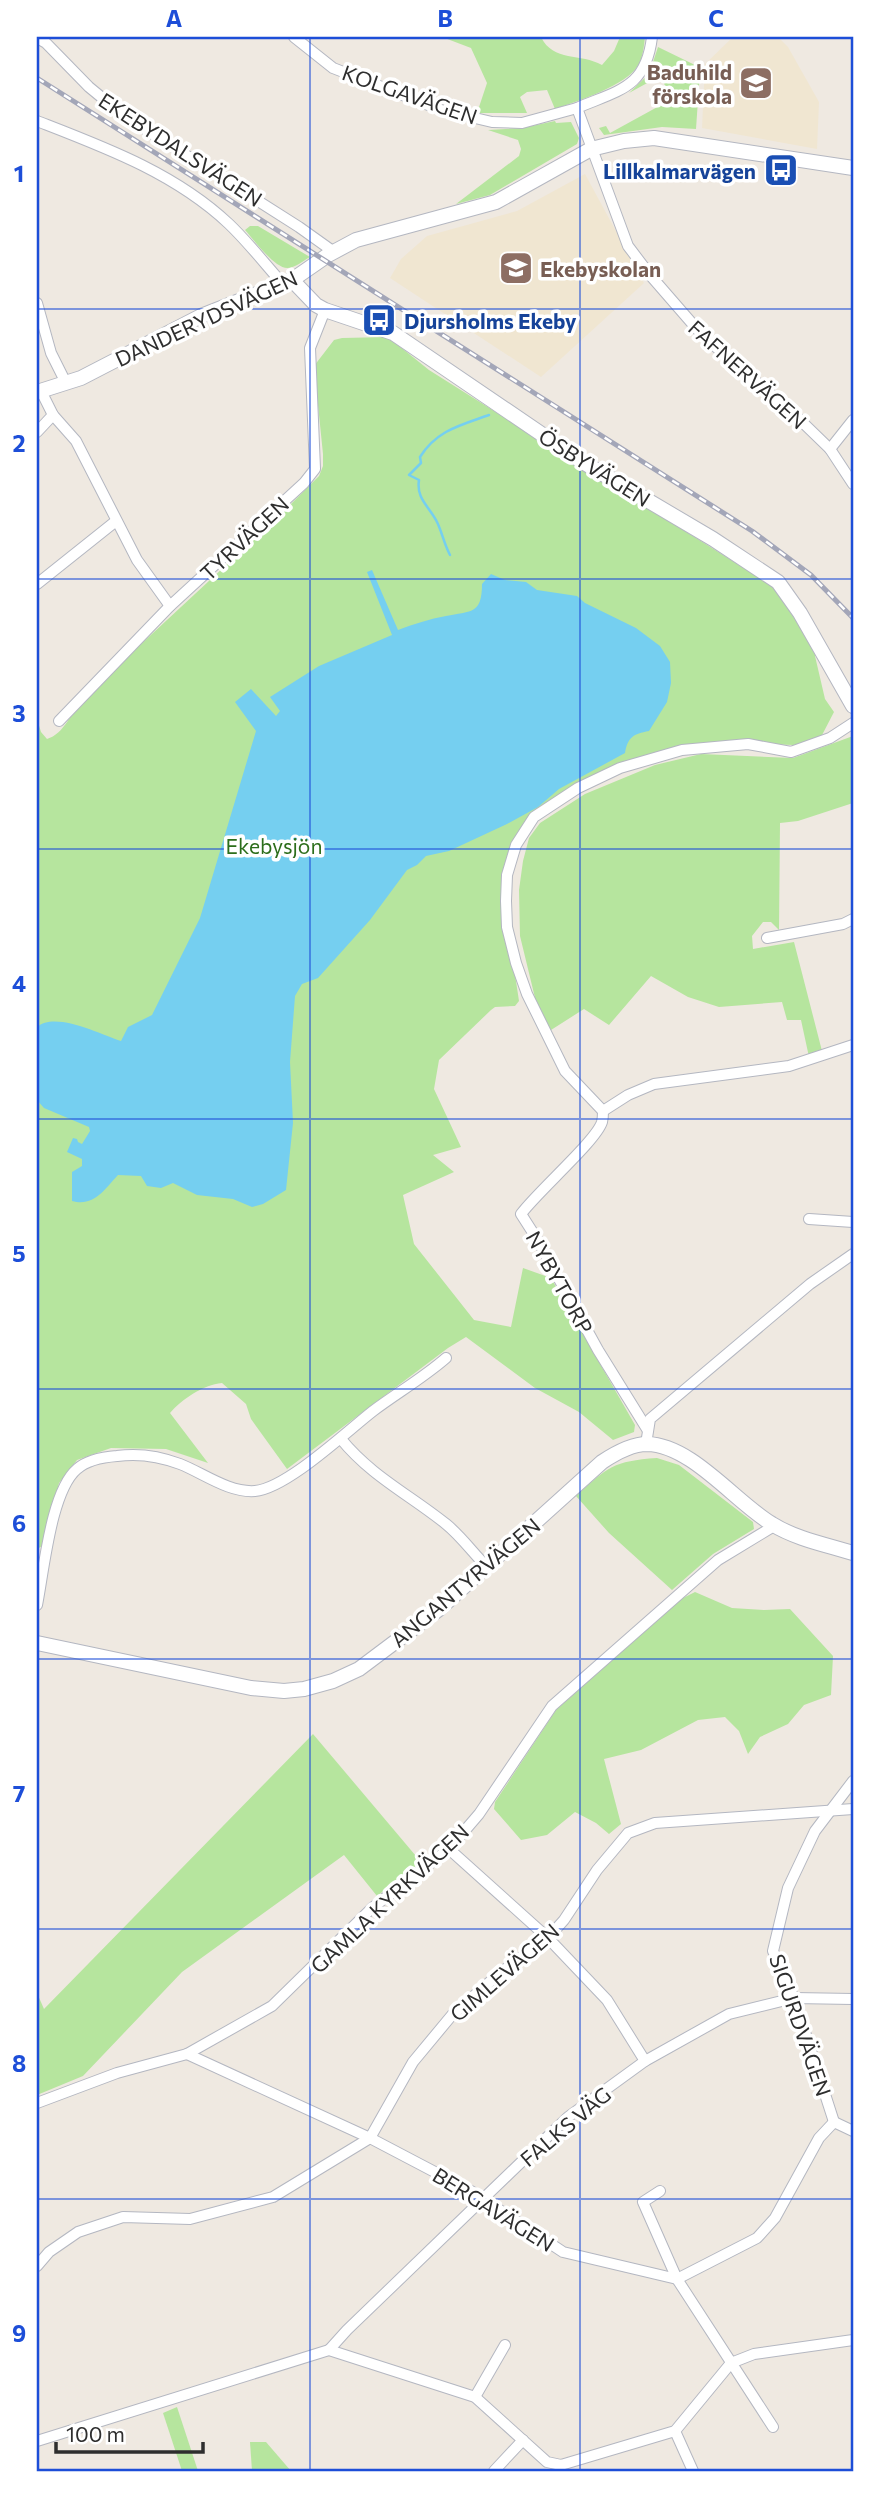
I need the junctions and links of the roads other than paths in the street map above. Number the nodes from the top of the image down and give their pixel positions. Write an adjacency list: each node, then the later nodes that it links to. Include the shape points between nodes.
1 (37, 37): 8 (street, EKEBYDALSVÄGEN, via 123,115)
2 (294, 37): 4 (street, KOLGAVÄGEN, via 333,68 441,110 522,123)
3 (652, 37): 4 (street, via 639,76)
4 (577, 108): 6 (street)
5 (37, 122): 9 (street, via 97,144 176,184 228,223)
6 (591, 149): 7 (street, DANDERYDSVÄGEN, via 654,138); 8 (street, DANDERYDSVÄGEN, via 496,202 356,240); 17 (street, FAFNERVÄGEN, via 628,246 650,275 703,336)
7 (853, 168)
8 (334, 251): 9 (street, DANDERYDSVÄGEN)
9 (287, 282): 11 (street, ÖSBYVÄGEN); 12 (street, DANDERYDSVÄGEN, via 201,316)
10 (37, 303): 12 (street, via 51,353)
11 (325, 310): 21 (street, TYRVÄGEN, via 310,348 315,469); 22 (street, ÖSBYVÄGEN, via 393,332 581,461 778,582)
12 (66, 383): 13 (street, DANDERYDSVÄGEN)
13 (39, 392): 14 (street)
14 (53, 415): 16 (street); 19 (street, via 76,441)
15 (853, 420): 17 (street)
16 (37, 432)
17 (830, 449): 18 (street, FAFNERVÄGEN)
18 (853, 484)
19 (116, 521): 20 (street); 21 (street)
20 (37, 584)
21 (170, 606): 23 (street, TYRVÄGEN)
22 (853, 705)
23 (59, 721)
24 (853, 723): 28 (street, via 831,738 791,752 748,744 682,750 620,768 534,817 516,845 507,875 507,927 527,994 565,1071)
25 (853, 919): 26 (street)
26 (767, 938)
27 (853, 1045): 28 (street, via 789,1066 654,1084)
28 (603, 1111): 33 (street, NYBYTORP, via 602,1124 521,1214)
29 (809, 1219): 30 (street)
30 (853, 1222)
31 (853, 1254): 33 (street, via 810,1284 650,1419)
32 (446, 1358): 34 (street)
33 (647, 1437): 35 (street, via 689,1460); 37 (street, ANGANTYRVÄGEN, via 602,1462)
34 (341, 1439): 37 (street, via 374,1473 448,1526); 38 (street, via 282,1481 257,1491 230,1487 179,1464 134,1454 77,1468 62,1487)
35 (774, 1526): 36 (street); 43 (street, GAMLA KYRKVÄGEN, via 718,1560 552,1706 479,1814)
36 (853, 1553)
37 (487, 1567): 39 (street, ANGANTYRVÄGEN, via 359,1669 304,1689 251,1688)
38 (37, 1605)
39 (37, 1643)
40 (853, 1781): 42 (street, SIGURDVÄGEN)
41 (853, 1809): 42 (street, GIMLEVÄGEN)
42 (830, 1813): 44 (street, GIMLEVÄGEN, via 655,1823 628,1833); 45 (street, SIGURDVÄGEN, via 814,1830 788,1888 773,1951)
43 (449, 1849): 44 (street); 47 (street, GAMLA KYRKVÄGEN, via 372,1908 272,2006)
44 (548, 1938): 48 (street, via 607,2000); 52 (street, GIMLEVÄGEN, via 452,2015 413,2062)
45 (794, 1998): 46 (street, FALKS VÄG); 48 (street, FALKS VÄG, via 729,2014); 50 (street, SIGURDVÄGEN)
46 (853, 1999)
47 (187, 2054): 49 (street, GAMLA KYRKVÄGEN, via 117,2073); 52 (street, BERGAVÄGEN)
48 (645, 2062): 54 (street, FALKS VÄG, via 568,2117)
49 (37, 2103)
50 (834, 2122): 51 (street); 56 (street, via 819,2138 775,2218 757,2238)
51 (853, 2131)
52 (370, 2138): 54 (street, BERGAVÄGEN); 55 (street, GIMLEVÄGEN, via 273,2197 190,2220 123,2217 78,2232 48,2252)
53 (660, 2191): 56 (street, via 643,2202)
54 (484, 2198): 56 (street, BERGAVÄGEN, via 563,2252); 59 (street, FALKS VÄG)
55 (37, 2266)
56 (677, 2279): 60 (street)
57 (853, 2340): 60 (street, via 754,2354)
58 (505, 2344): 61 (street)
59 (329, 2350): 61 (street); 65 (street)
60 (731, 2363): 62 (street); 63 (street)
61 (475, 2397): 64 (street)
62 (773, 2427)
63 (675, 2431): 64 (street, via 561,2465 547,2462); 67 (street)
64 (523, 2440): 66 (street)
65 (37, 2441)
66 (494, 2471)
67 (693, 2471)

